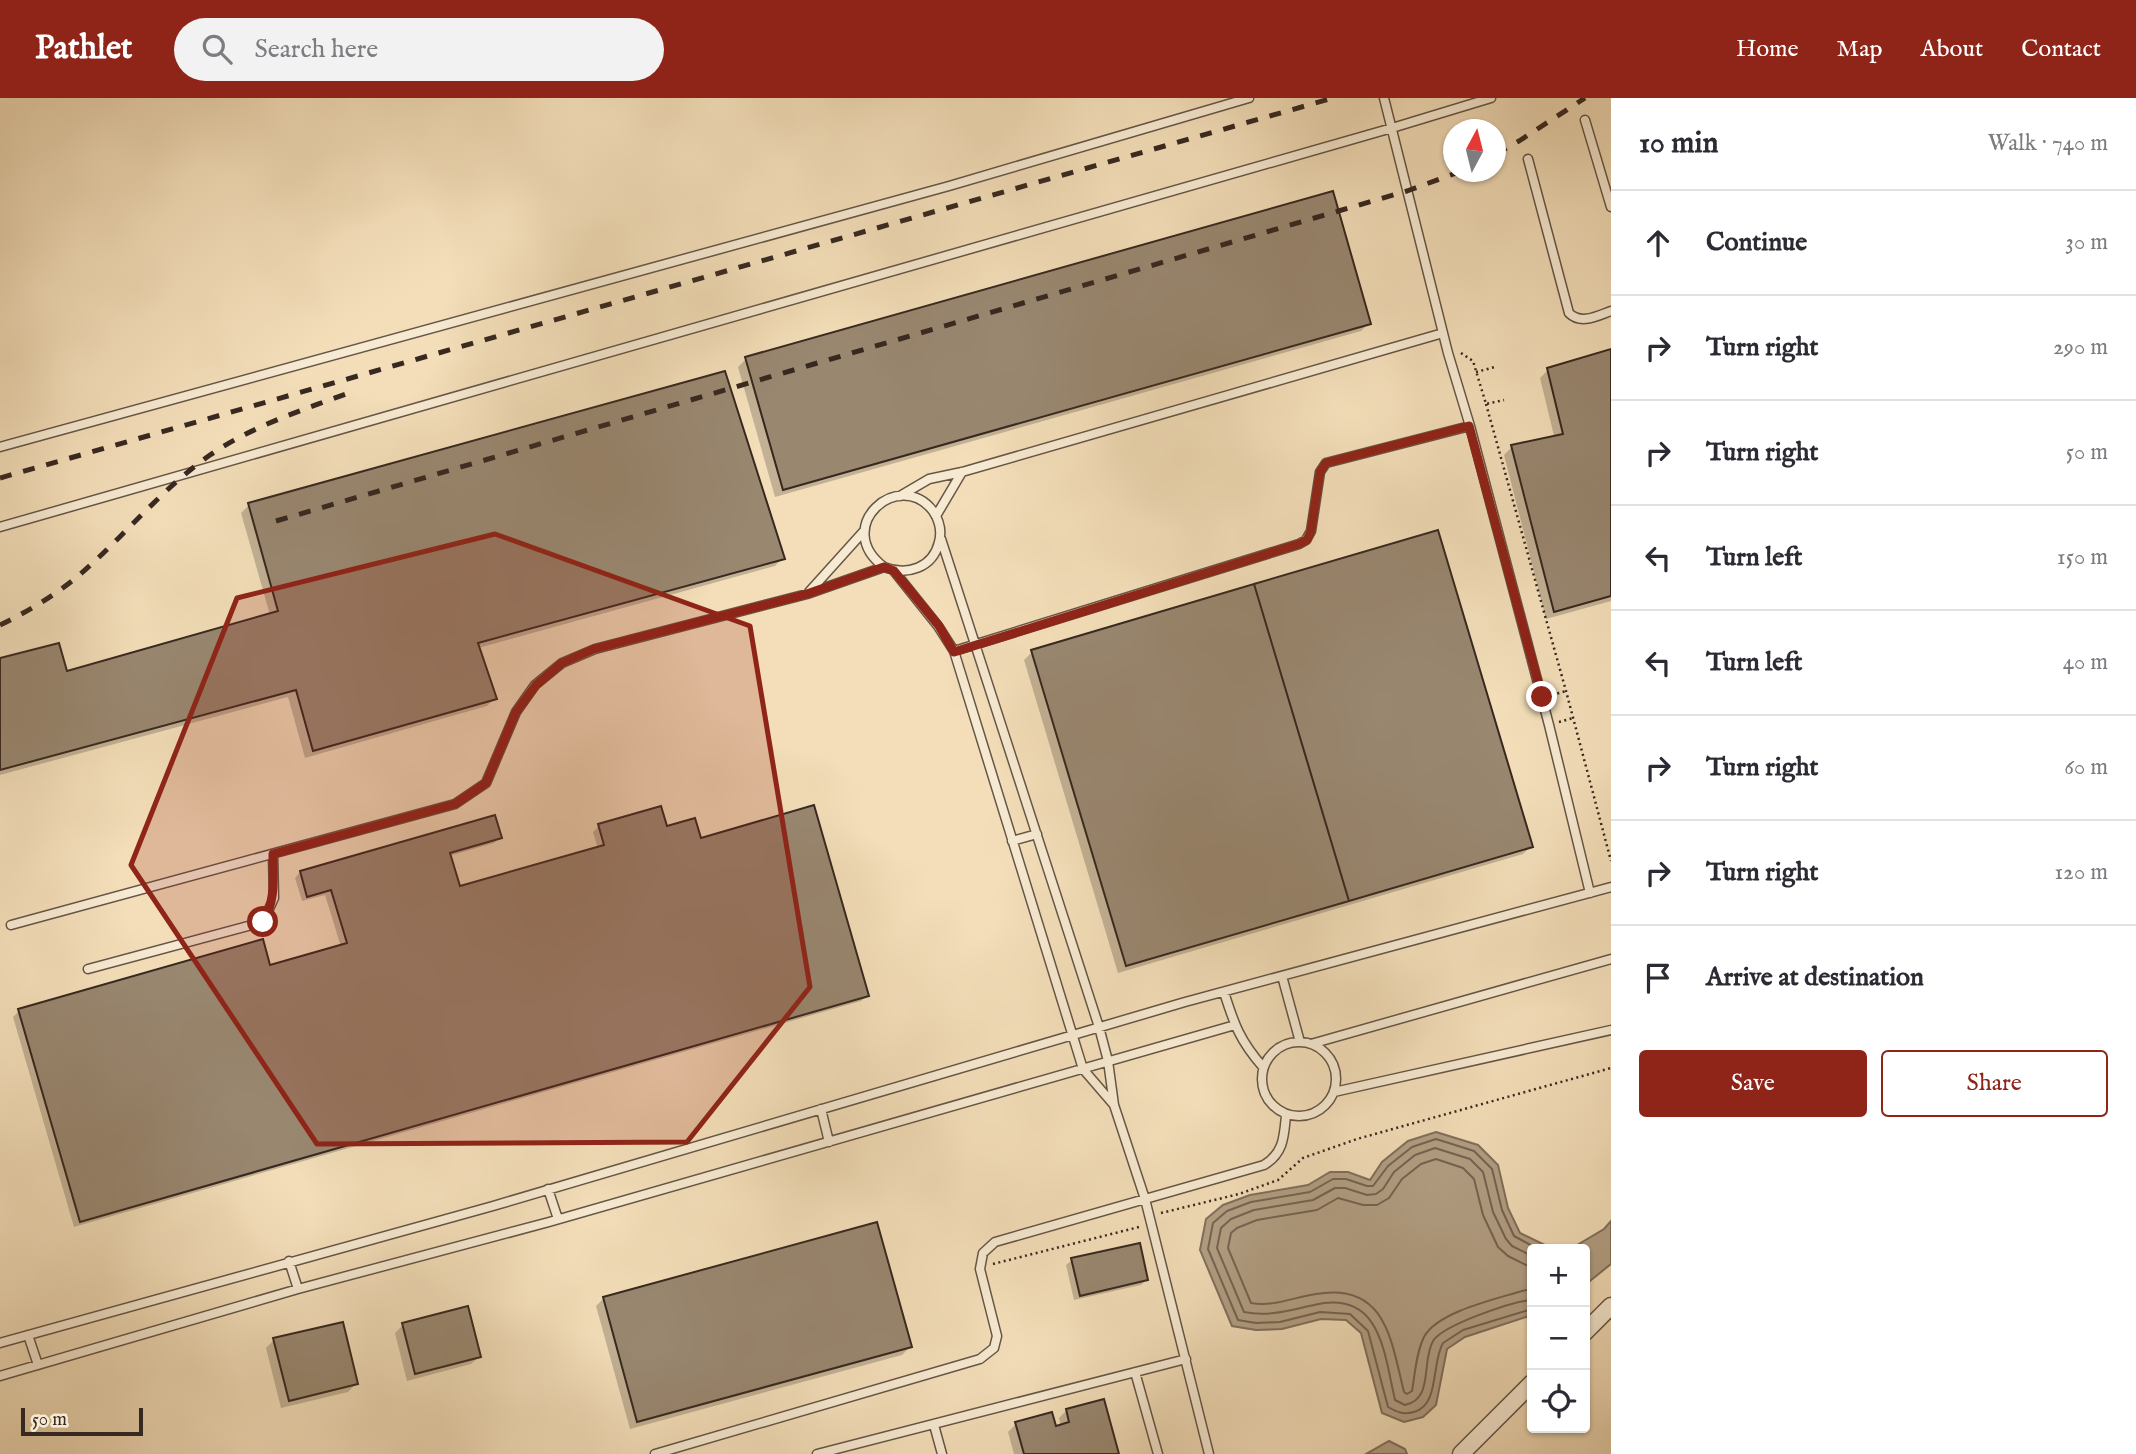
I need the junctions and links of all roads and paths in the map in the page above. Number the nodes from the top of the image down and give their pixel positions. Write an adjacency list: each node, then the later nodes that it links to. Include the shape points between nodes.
1 (1249, 98): 16 (lane, via 949,186)
2 (1384, 98): 5 (lane)
3 (1491, 98): 5 (lane)
4 (1585, 120): 7 (lane)
5 (1392, 128): 9 (lane); 20 (lane)
6 (1528, 159): 8 (lane, via 1569,313 1583,320)
7 (1611, 207)
8 (1611, 311)
9 (1443, 333): 15 (lane); 17 (lane)
10 (1473, 361): 12 (path)
11 (1495, 367): 12 (path)
12 (1476, 372): 14 (path)
13 (1504, 400): 14 (path)
14 (1486, 404): 31 (path)
15 (1469, 426): 26 (lane, via 1326,463 1320,472 1311,531 1299,544); 33 (lane)
16 (0, 447)
17 (962, 472): 18 (lane, via 929,479); 19 (lane)
18 (900, 496): 19 (lane, via 921,500); 21 (lane, via 872,511)
19 (936, 516): 22 (lane)
20 (0, 527)
21 (864, 531): 23 (lane, via 869,552); 25 (lane)
22 (940, 536): 24 (lane, via 925,564); 26 (lane)
23 (884, 567): 24 (lane); 25 (lane)
24 (894, 571): 27 (lane)
25 (807, 594): 30 (lane, via 594,649 562,663 536,685 516,712 486,783 455,804)
26 (976, 646): 27 (lane); 28 (lane)
27 (954, 652): 29 (lane)
28 (1037, 834): 29 (lane); 40 (lane)
29 (1012, 841): 42 (lane)
30 (273, 854): 34 (lane); 36 (lane, via 274,898 263,922)
31 (1611, 861)
32 (1611, 887): 33 (lane)
33 (1590, 894): 37 (lane)
34 (11, 925)
35 (1611, 959): 44 (lane)
36 (88, 969)
37 (1282, 976): 38 (lane); 43 (lane)
38 (1224, 992): 39 (lane); 40 (lane)
39 (1235, 1025): 45 (lane); 46 (lane, via 1245,1047)
40 (1100, 1027): 42 (lane); 45 (lane)
41 (1611, 1030): 49 (lane)
42 (1072, 1035): 48 (lane); 51 (lane)
43 (1300, 1042): 44 (lane); 46 (lane, via 1278,1048)
44 (1311, 1044): 49 (lane, via 1322,1050 1335,1069)
45 (1108, 1061): 48 (lane); 50 (lane)
46 (1264, 1067): 52 (lane, via 1263,1090)
47 (1611, 1068): 57 (path, via 1357,1139 1303,1158 1278,1180 1160,1213)
48 (1083, 1069): 50 (lane); 53 (lane)
49 (1334, 1092): 52 (lane, via 1320,1110)
50 (1114, 1105): 55 (lane)
51 (821, 1109): 53 (lane); 54 (lane)
52 (1286, 1115): 55 (lane, via 1283,1145 1271,1161)
53 (829, 1142): 56 (lane)
54 (548, 1189): 56 (lane); 58 (lane)
55 (1145, 1199): 57 (lane); 59 (lane, via 995,1242 983,1253)
56 (558, 1219): 60 (lane)
57 (1150, 1224): 59 (path); 65 (lane)
58 (289, 1261): 60 (lane); 63 (lane)
59 (980, 1269): 71 (lane, via 997,1336 994,1348 980,1359)
60 (298, 1289): 66 (lane)
61 (1611, 1306): 62 (street)
62 (1590, 1327)
63 (28, 1335): 64 (lane); 66 (lane)
64 (0, 1343)
65 (1186, 1359): 67 (lane); 75 (lane)
66 (38, 1365): 68 (lane)
67 (1135, 1372): 70 (lane); 74 (lane)
68 (0, 1376)
69 (1527, 1388): 76 (street)
70 (934, 1425): 72 (lane); 73 (lane)
71 (655, 1454)
72 (817, 1454)
73 (942, 1454)
74 (1158, 1454)
75 (1209, 1454)
76 (1461, 1454)

